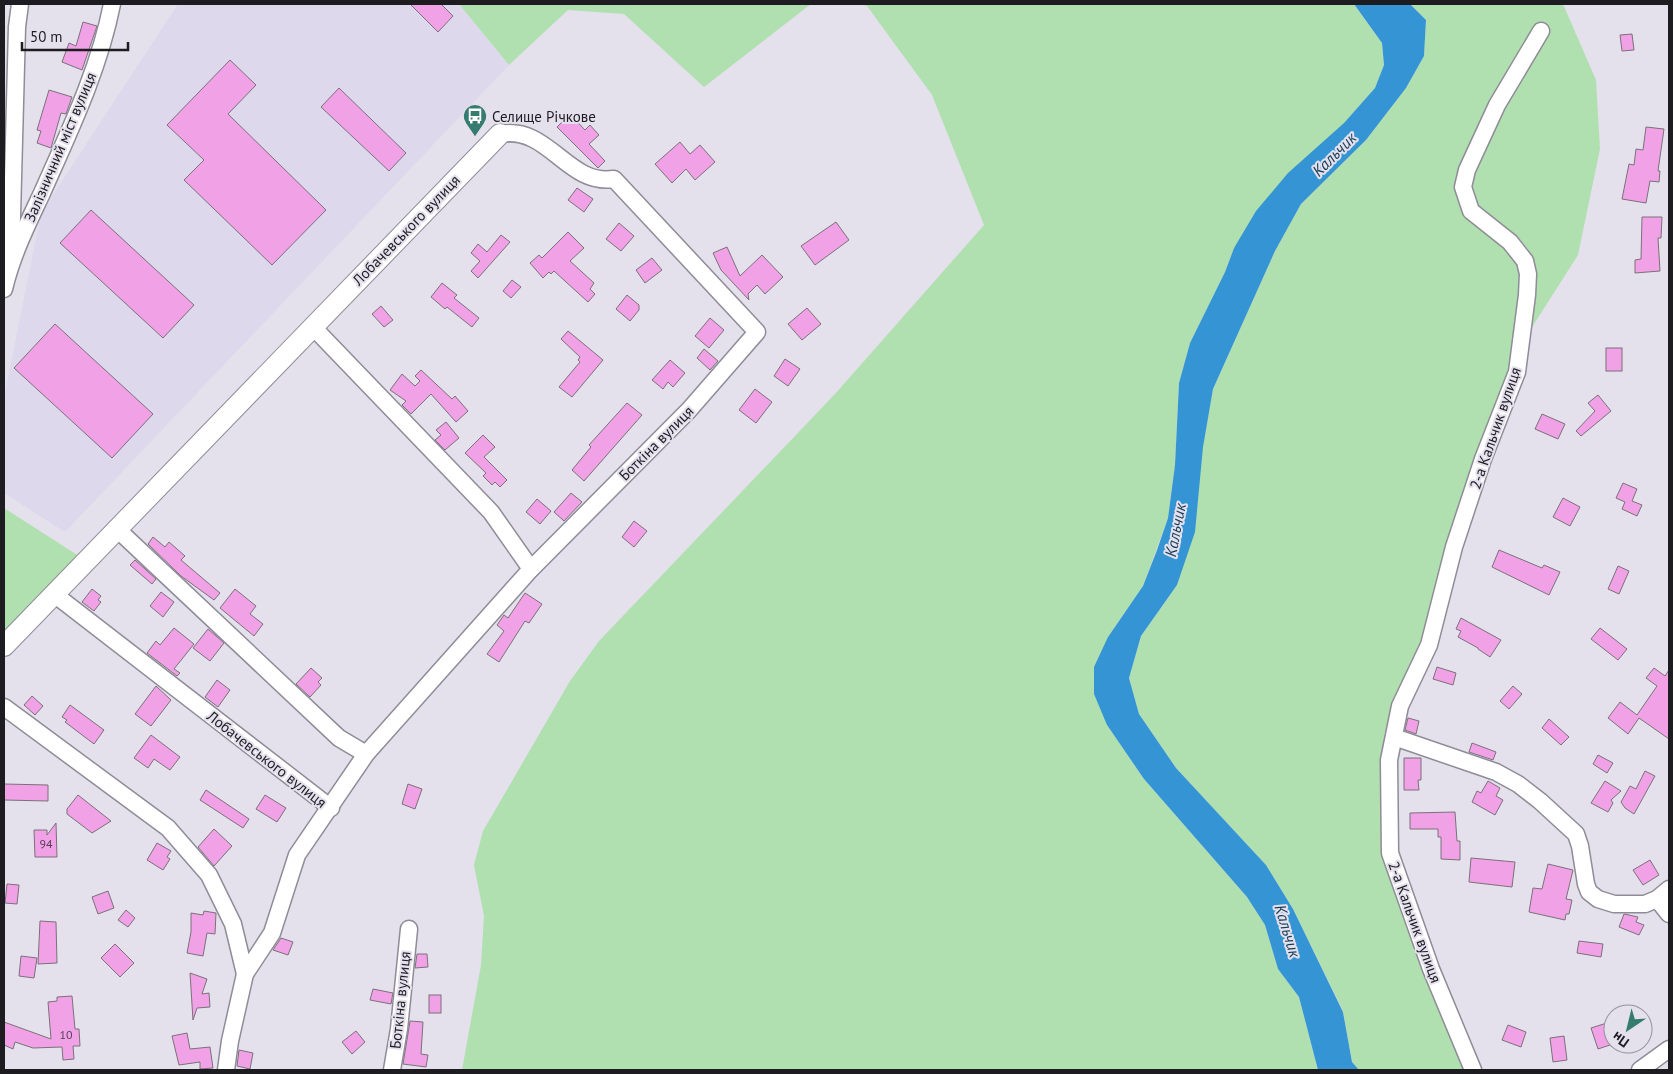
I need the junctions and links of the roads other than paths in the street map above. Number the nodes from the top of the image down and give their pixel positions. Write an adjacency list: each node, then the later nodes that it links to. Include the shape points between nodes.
1 (20, 4): 5 (street, Залізничний міст вулиця)
2 (112, 4): 5 (street, Залізничний міст вулиця, via 102,45 78,113)
3 (1541, 31): 13 (street, 2-а Кальчик вулиця, via 1497,105 1467,170 1463,187 1468,207 1510,242 1525,262 1527,295 1517,372 1483,459 1454,547 1429,645 1400,706)
4 (500, 134): 7 (street, Лобачевського вулиця); 9 (street, Боткіна вулиця, via 514,131 532,137 582,173 600,181 614,178 757,332 689,410)
5 (11, 260): 6 (street, Залізничний міст вулиця)
6 (4, 289)
7 (313, 327): 8 (street, Лобачевського вулиця); 9 (street, via 491,512)
8 (117, 529): 10 (street, Лобачевського вулиця); 14 (street, via 339,738)
9 (531, 569): 14 (street, Боткіна вулиця)
10 (54, 594): 11 (street, Лобачевського вулиця); 15 (street, Лобачевського вулиця)
11 (4, 646)
12 (4, 707): 19 (street, Лобачевського вулиця, via 168,828 209,875 233,924)
13 (1394, 737): 16 (street, via 1496,772 1540,801 1576,834 1586,884 1589,892 1598,899 1632,905 1645,904); 23 (street, 2-а Кальчик вулиця, via 1388,778 1390,853 1431,969)
14 (366, 754): 15 (street, Боткіна вулиця)
15 (331, 808): 19 (street, Лобачевського вулиця, via 297,855 272,933)
16 (1663, 894): 17 (street)
17 (1669, 914)
18 (409, 929): 22 (street, Боткіна вулиця)
19 (245, 974): 21 (street, Лобачевського вулиця)
20 (1669, 1049): 24 (street)
21 (226, 1070)
22 (392, 1070)
23 (1473, 1070)
24 (1640, 1070)

